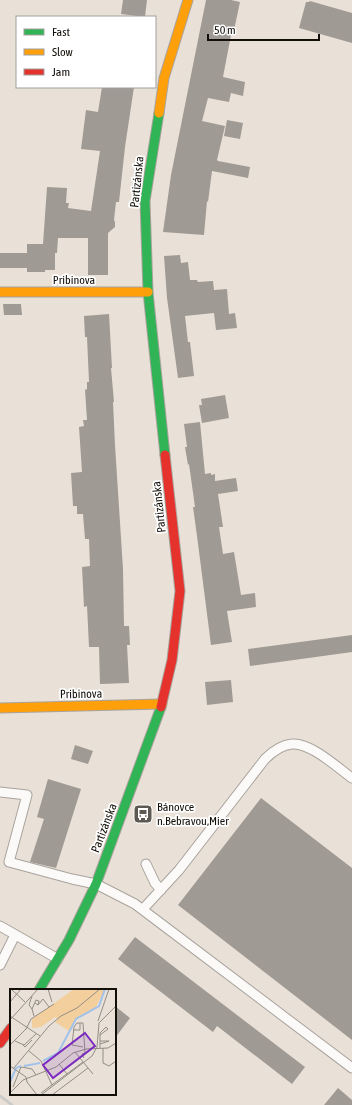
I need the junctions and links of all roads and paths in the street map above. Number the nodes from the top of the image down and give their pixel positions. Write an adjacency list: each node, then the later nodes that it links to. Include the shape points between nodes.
1 (188, 0): 3 (street, Partizánska, via 164,78 145,201)
2 (0, 292): 3 (street, Pribinova)
3 (148, 292): 4 (street, Partizánska, via 180,591 172,660)
4 (162, 704): 5 (street, Pribinova); 9 (street, Partizánska)
5 (0, 708)
6 (352, 778): 10 (lane, via 304,746 293,744 272,752)
7 (0, 792): 9 (lane, via 27,795 10,862)
8 (146, 864): 10 (lane)
9 (96, 884): 11 (lane); 14 (street, Partizánska)
10 (161, 890): 11 (lane)
11 (143, 909): 19 (lane)
12 (0, 926): 13 (lane)
13 (15, 935): 14 (lane); 15 (lane)
14 (58, 960): 16 (street, Partizánska)
15 (0, 965)
16 (40, 989)
17 (10, 1029): 18 (street)
18 (0, 1043)
19 (352, 1068)

